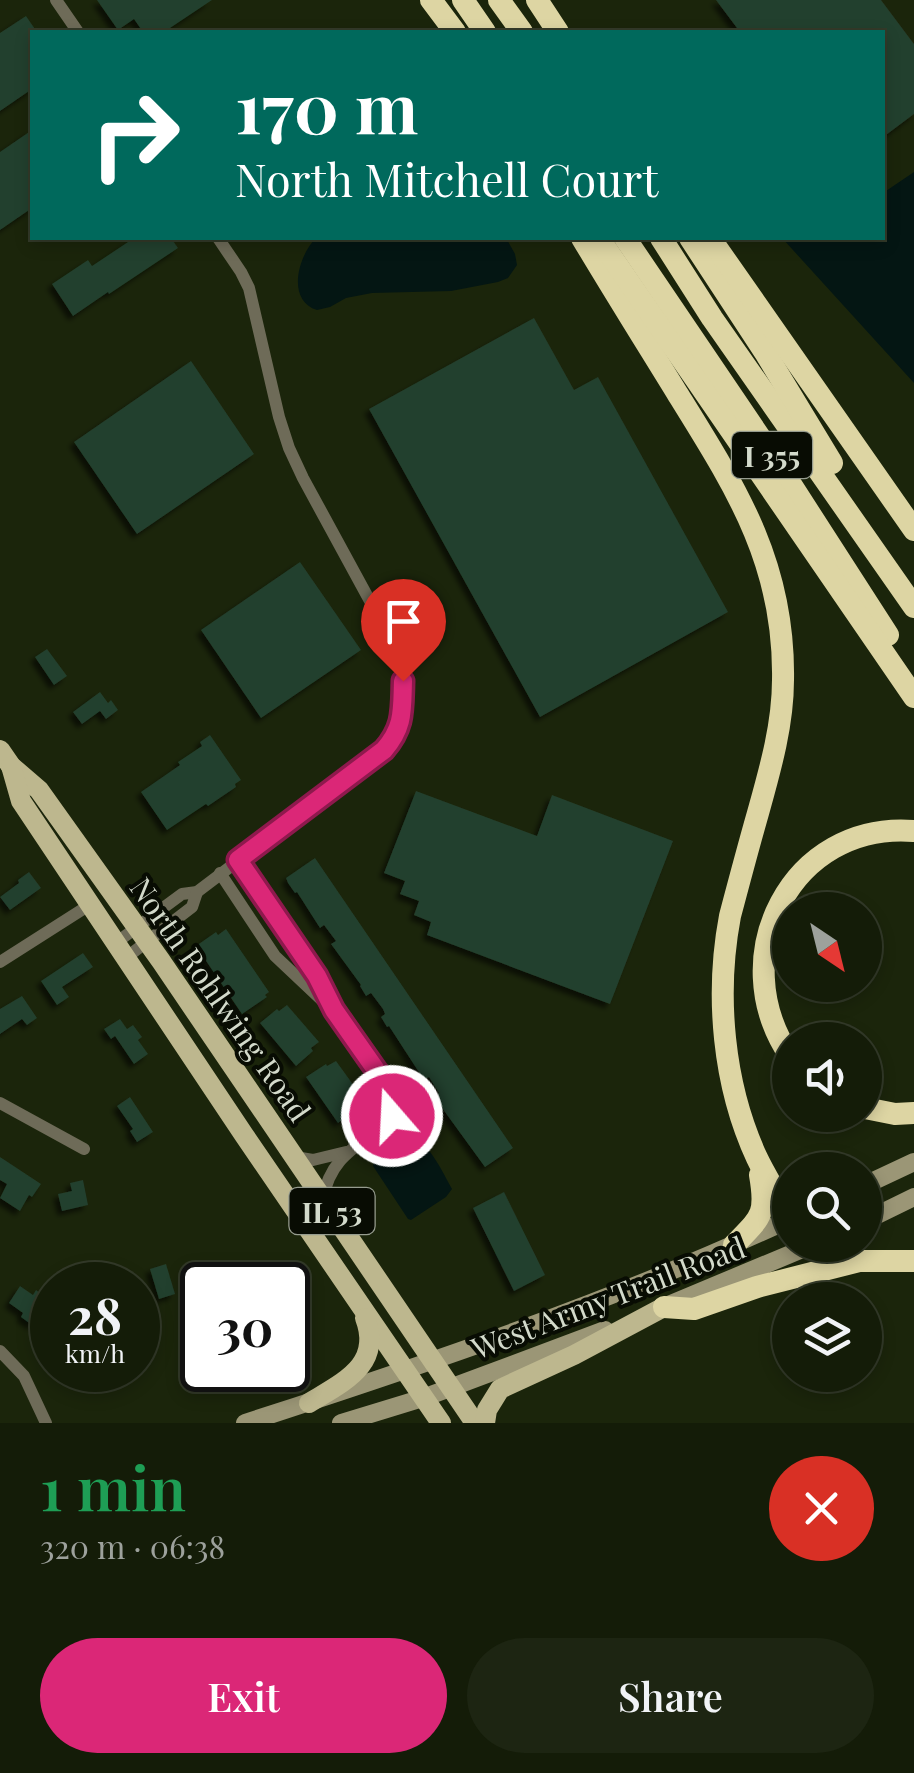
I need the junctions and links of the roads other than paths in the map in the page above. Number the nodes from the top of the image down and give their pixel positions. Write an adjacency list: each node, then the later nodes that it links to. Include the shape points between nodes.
1 (56, 0): 6 (street)
2 (431, 0): 7 (highway)
3 (462, 0): 8 (highway)
4 (500, 0): 9 (highway)
5 (537, 0): 10 (highway)
6 (77, 30)
7 (454, 30)
8 (484, 30)
9 (521, 30)
10 (557, 30)
11 (219, 240): 25 (street, via 249,288 289,448 395,646 403,681 400,726 384,750)
12 (583, 240): 41 (highway, via 747,512 777,604 779,723 724,964 727,1056)
13 (599, 240): 22 (highway)
14 (625, 240): 21 (highway, I 355)
15 (662, 240): 20 (highway, I 355)
16 (691, 240): 19 (highway)
17 (711, 240): 18 (highway)
18 (914, 530)
19 (914, 598)
20 (914, 607)
21 (914, 676)
22 (914, 697)
23 (6, 758): 27 (main road, North Rohlwing Road / IL 53, via 21,801); 30 (main road, North Rohlwing Road / IL 53, via 40,790)
24 (914, 831): 34 (highway, via 875,833 837,847 791,887 768,932 763,983)
25 (238, 860): 26 (street); 28 (street)
26 (220, 873): 29 (street); 30 (street, via 196,892 192,907)
27 (91, 904): 31 (main road, North Rohlwing Road / IL 53); 32 (street)
28 (279, 921): 29 (street); 33 (street)
29 (260, 934): 33 (street)
30 (141, 935): 31 (street); 40 (main road, North Rohlwing Road / IL 53)
31 (122, 949): 52 (main road, North Rohlwing Road / IL 53)
32 (0, 962)
33 (334, 1010): 39 (street, via 394,1102 388,1122)
34 (772, 1023)
35 (0, 1103): 38 (street)
36 (882, 1112): 37 (highway)
37 (914, 1113)
38 (84, 1149)
39 (346, 1152): 40 (street); 46 (street, via 328,1177)
40 (295, 1157): 46 (main road, North Rohlwing Road / IL 53)
41 (756, 1157): 44 (highway); 49 (highway, via 764,1209)
42 (914, 1162): 43 (main road)
43 (882, 1176)
44 (772, 1185)
45 (914, 1197): 47 (main road)
46 (323, 1199): 55 (main road, North Rohlwing Road / IL 53)
47 (882, 1213)
48 (772, 1225): 49 (main road, West Army Trail Road)
49 (734, 1245): 55 (main road, West Army Trail Road)
50 (914, 1261): 53 (highway, via 858,1261 694,1308)
51 (772, 1262): 53 (main road, West Army Trail Road)
52 (358, 1302): 56 (main road, North Rohlwing Road / IL 53); 59 (main road, via 369,1353 347,1378)
53 (664, 1307): 57 (main road, West Army Trail Road); 65 (main road, via 500,1389)
54 (0, 1351): 60 (street, via 24,1376)
55 (433, 1361): 56 (main road, West Army Trail Road); 57 (main road, North Rohlwing Road / IL 53)
56 (406, 1372): 58 (main road, North Rohlwing Road / IL 53); 59 (main road, West Army Trail Road)
57 (452, 1388): 58 (main road, West Army Trail Road); 64 (main road, North Rohlwing Road / IL 53)
58 (423, 1398): 62 (main road, West Army Trail Road); 63 (main road, North Rohlwing Road / IL 53)
59 (309, 1402): 61 (main road, West Army Trail Road)
60 (46, 1423)
61 (245, 1423)
62 (341, 1423)
63 (441, 1423)
64 (475, 1423)
65 (485, 1423)

